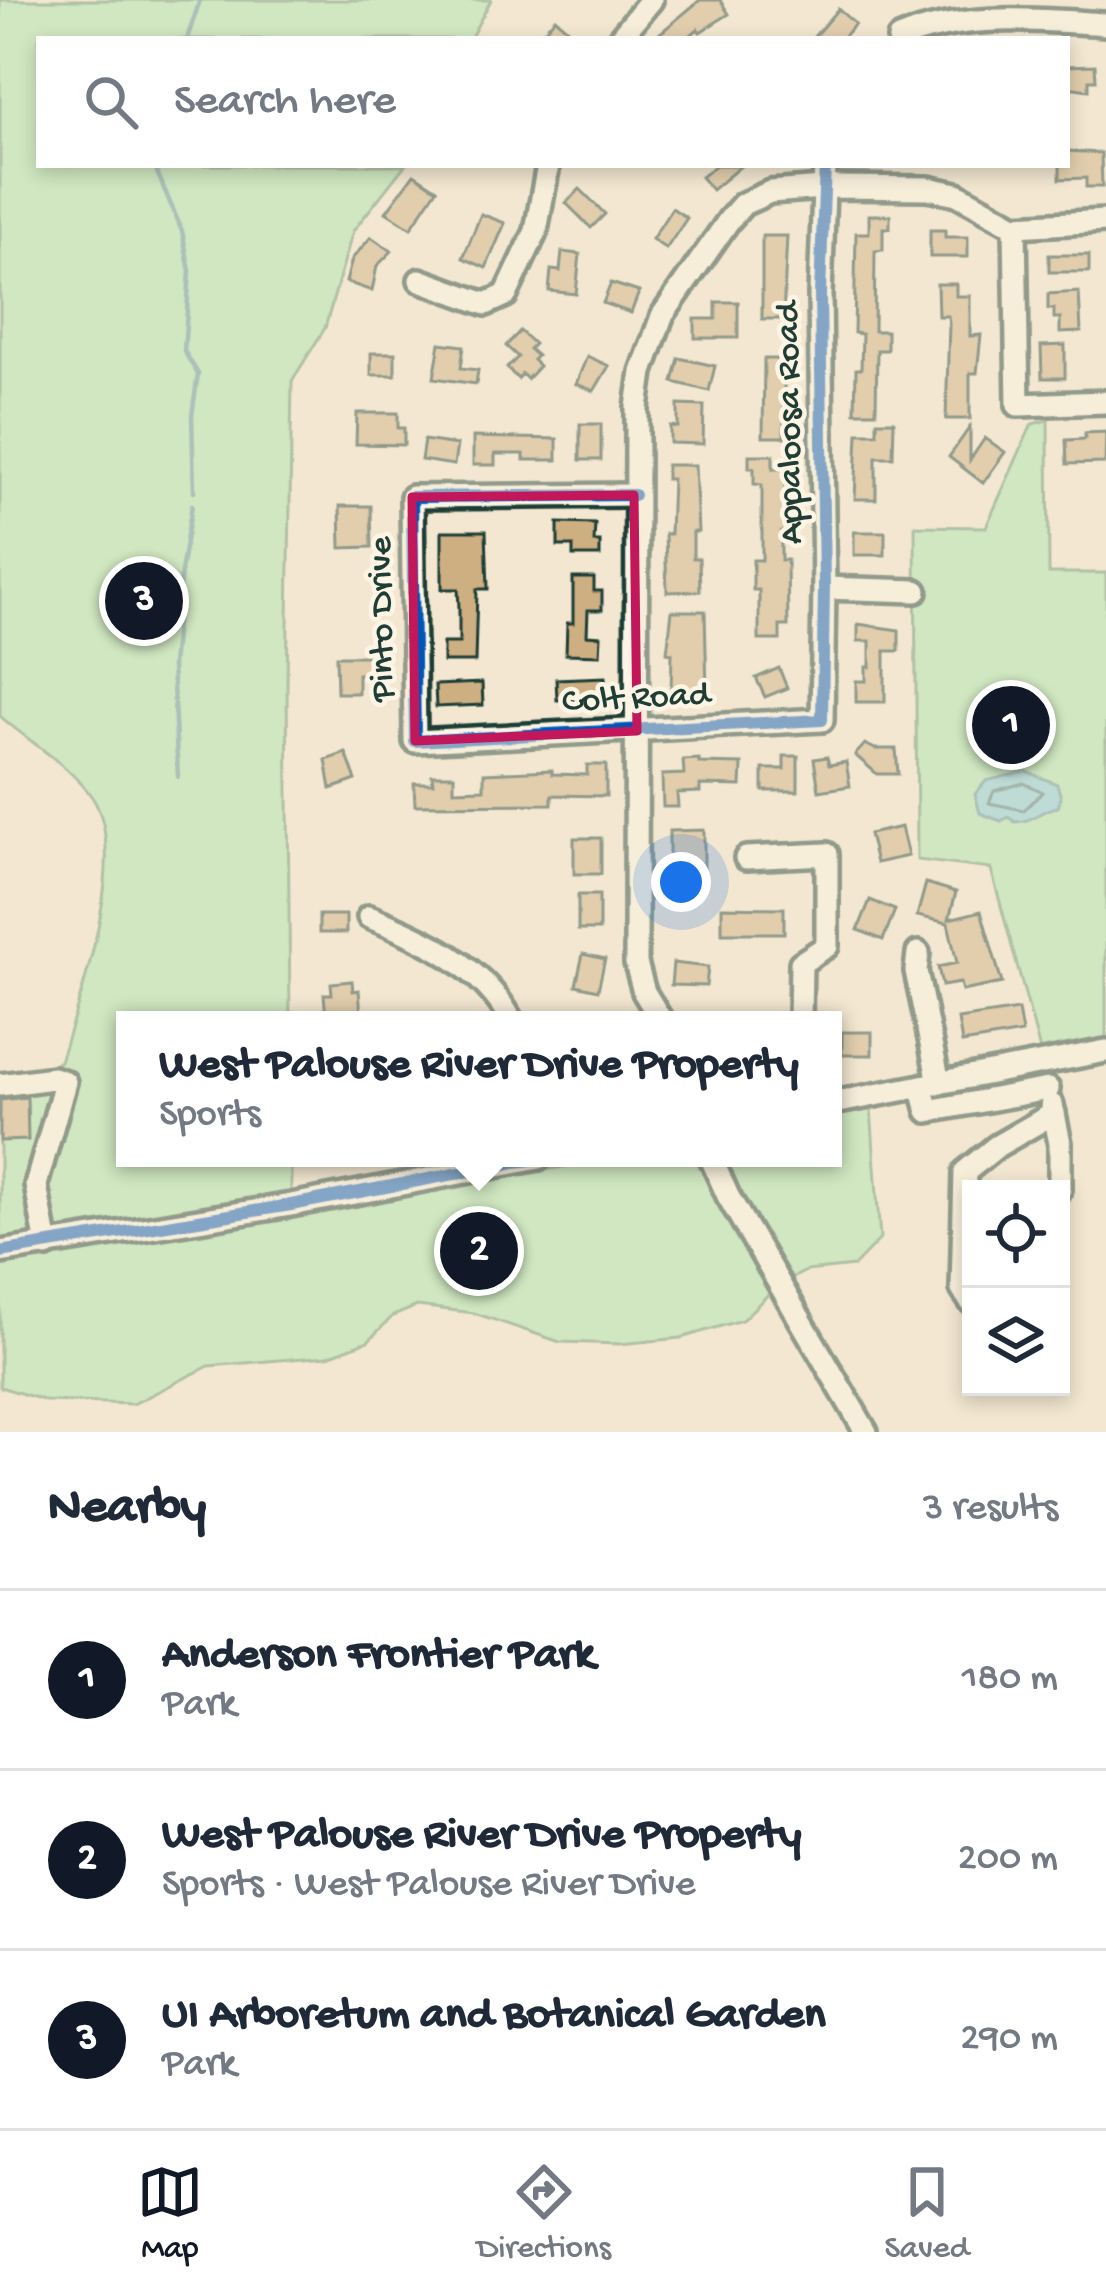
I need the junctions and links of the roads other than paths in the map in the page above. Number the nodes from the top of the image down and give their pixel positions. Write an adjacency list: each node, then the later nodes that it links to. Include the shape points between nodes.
1 (651, 0): 4 (street)
2 (1043, 10): 3 (street); 5 (street)
3 (1106, 24)
4 (621, 36)
5 (909, 36)
6 (547, 168): 10 (street, via 536,231 506,296 487,304)
7 (824, 176): 9 (street, via 957,194); 12 (street, via 743,204 662,316 642,372); 13 (street, Appaloosa Road)
8 (1106, 220): 9 (street)
9 (1015, 226): 11 (street, via 1018,405)
10 (420, 280)
11 (1106, 402)
12 (634, 496): 16 (street); 17 (street, Pinto Drive, via 412,497)
13 (824, 588): 14 (street); 15 (street, Appaloosa Road)
14 (916, 591)
15 (822, 681): 16 (street, Colt Road, via 822,720)
16 (637, 731): 17 (street, Colt Road); 22 (street, via 636,963)
17 (415, 741)
18 (746, 858): 23 (street, via 827,854 827,946 802,963)
19 (369, 917): 21 (street, via 441,950 490,987)
20 (918, 953): 26 (street)
21 (505, 1011)
22 (656, 1011)
23 (800, 1011)
24 (1106, 1051): 25 (street)
25 (1040, 1064): 26 (street); 28 (street)
26 (930, 1084): 28 (street, via 928,1112); 29 (street)
27 (0, 1085): 34 (street, via 64,1082 36,1185)
28 (1048, 1089): 30 (street)
29 (842, 1100)
30 (1054, 1113): 33 (street); 36 (street, via 965,1172)
31 (476, 1167): 34 (street)
32 (715, 1167): 37 (street)
33 (1060, 1180)
34 (47, 1246): 35 (street)
35 (0, 1252)
36 (962, 1288)
37 (866, 1432)

